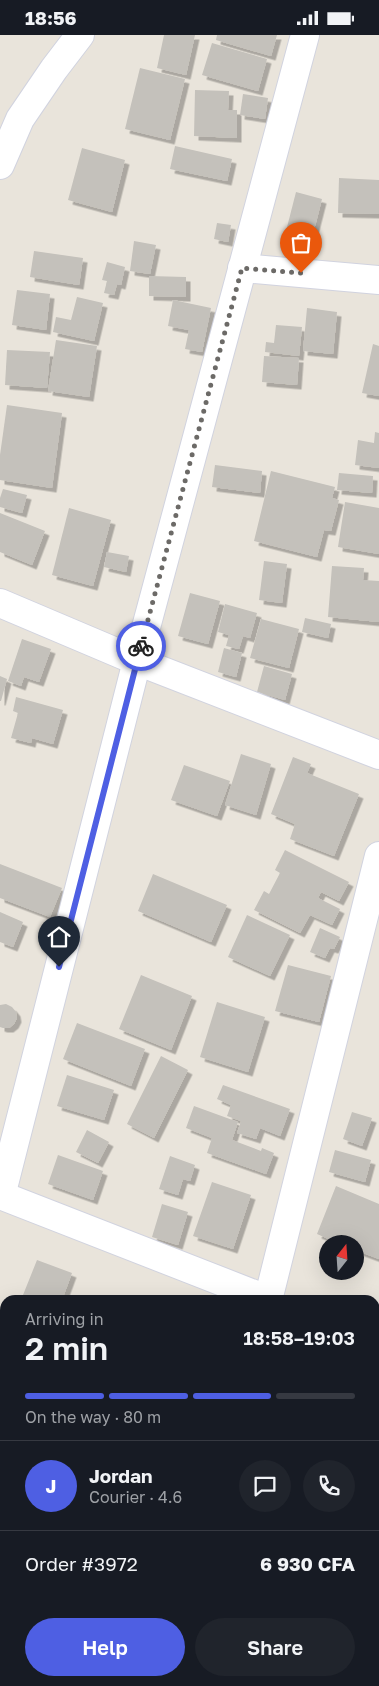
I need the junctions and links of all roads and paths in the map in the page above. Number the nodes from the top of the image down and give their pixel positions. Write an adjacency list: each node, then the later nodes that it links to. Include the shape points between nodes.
1 (80, 35): 3 (street, via 20,119)
2 (305, 35): 4 (street)
3 (0, 165)
4 (242, 268): 5 (street); 7 (street)
5 (379, 280)
6 (0, 603): 7 (street)
7 (137, 661): 8 (street); 10 (street)
8 (379, 755)
9 (379, 857): 12 (street)
10 (0, 1196): 11 (street)
11 (256, 1295)
12 (270, 1295)

